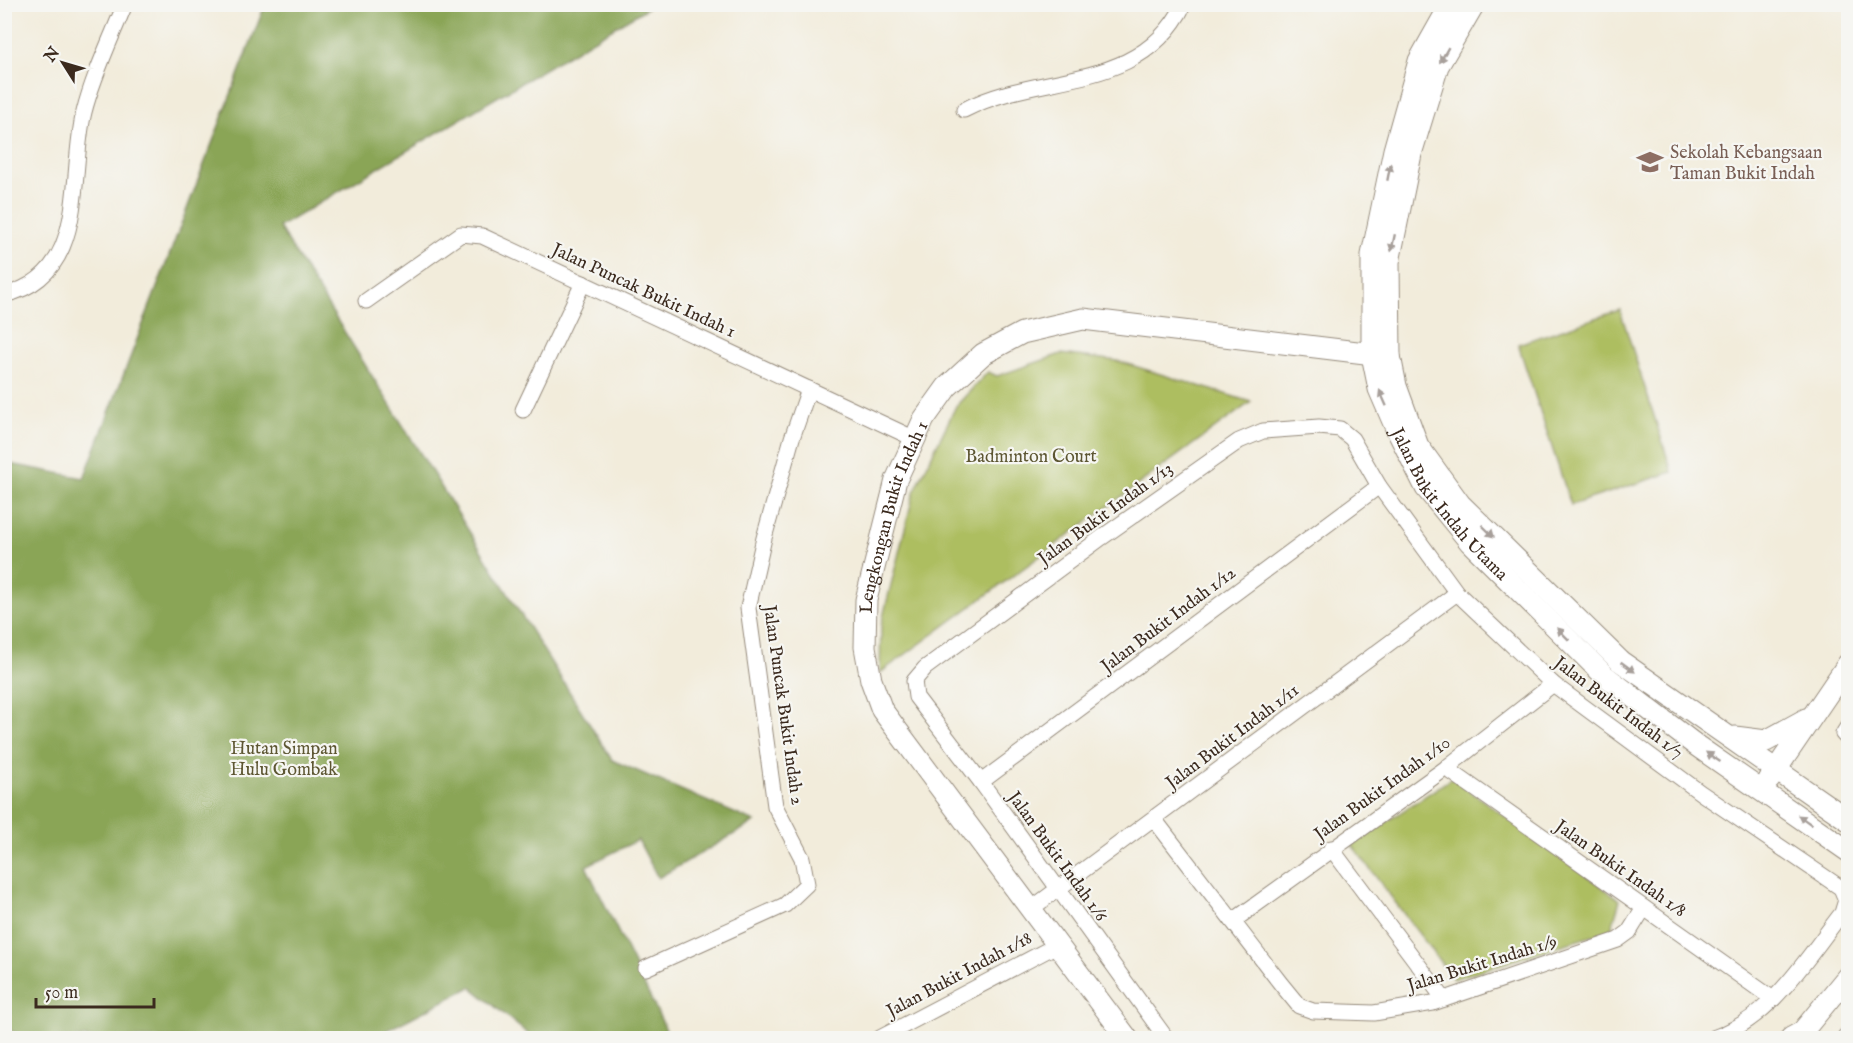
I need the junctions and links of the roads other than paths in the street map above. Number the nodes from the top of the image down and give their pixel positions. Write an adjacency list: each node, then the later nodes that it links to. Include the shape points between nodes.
1 (125, 4): 7 (street, via 84,112 67,240 42,277 18,292)
2 (1184, 4): 5 (street, via 1177,20 1142,55 1102,73 987,97)
3 (1451, 4): 9 (street, Jalan Bukit Indah Utama, one-way to 3, via 1372,255 1394,150 1419,61)
4 (1474, 4): 9 (street, Jalan Bukit Indah Utama, one-way to 9, via 1438,66 1411,154 1389,262)
5 (964, 110)
6 (584, 283): 8 (street, Jalan Puncak Bukit Indah 1, via 482,236 461,234); 10 (street, Jalan Puncak Bukit Indah 1); 11 (street)
7 (4, 295)
8 (366, 301)
9 (1381, 355): 12 (street, Lengkongan Bukit Indah 1, via 1083,319 1022,333 982,354 947,387); 21 (street, Jalan Bukit Indah Utama, one-way to 21, via 1418,446 1460,504 1620,661); 26 (street, Jalan Bukit Indah Utama, one-way to 9, via 1604,675 1470,542 1426,488 1379,389)
10 (809, 389): 12 (street, Jalan Puncak Bukit Indah 1); 37 (street, Jalan Puncak Bukit Indah 2, via 764,538 748,608 775,806 802,858 807,884 785,905)
11 (523, 410)
12 (913, 438): 34 (street, Lengkongan Bukit Indah 1, via 896,480 866,600 865,647 871,680 882,710)
13 (1352, 439): 14 (street, Jalan Bukit Indah 1/7); 18 (street, Jalan Bukit Indah 1/13, via 1340,429 1319,427 1263,431 1239,441 925,668 914,681)
14 (1378, 486): 15 (street, Jalan Bukit Indah 1/7); 25 (street, Jalan Bukit Indah 1/12)
15 (1457, 593): 17 (street, Jalan Bukit Indah 1/7); 28 (street, Jalan Bukit Indah 1/11)
16 (1848, 664): 19 (street)
17 (1552, 684): 23 (street, Jalan Bukit Indah 1/10); 40 (street, Jalan Bukit Indah 1/7, via 1701,793 1841,888 1846,900 1842,913)
18 (916, 698): 25 (street, Jalan Bukit Indah 1/6)
19 (1815, 713): 21 (street, via 1766,741); 24 (street); 27 (street, via 1799,746 1799,771)
20 (1848, 726): 22 (street, via 1843,734)
21 (1726, 734): 24 (street, Jalan Bukit Indah Utama)
22 (1848, 739)
23 (1446, 768): 30 (street, Jalan Bukit Indah 1/10); 33 (street, Jalan Bukit Indah 1/8)
24 (1776, 769): 26 (street); 27 (street, Jalan Bukit Indah Utama)
25 (981, 782): 32 (street, Jalan Bukit Indah 1/6)
26 (1762, 790): 31 (street, Jalan Bukit Indah Utama, one-way to 26)
27 (1806, 790): 29 (street, Jalan Bukit Indah Utama)
28 (1154, 819): 32 (street, Jalan Bukit Indah 1/11); 35 (street, Jalan Bukit Indah 1/9)
29 (1848, 820)
30 (1331, 848): 35 (street, Jalan Bukit Indah 1/10); 39 (street)
31 (1848, 851)
32 (1058, 889): 34 (street, Jalan Bukit Indah 1/11); 44 (street, Jalan Bukit Indah 1/6)
33 (1644, 908): 39 (street, Jalan Bukit Indah 1/9, via 1629,932 1618,940); 40 (street, Jalan Bukit Indah 1/8)
34 (1031, 909): 36 (street, Lengkongan Bukit Indah 1)
35 (1233, 921): 39 (street, Jalan Bukit Indah 1/9, via 1299,1006 1313,1011 1374,1013)
36 (1057, 945): 42 (street, Jalan Bukit Indah 1/18); 43 (street, Lengkongan Bukit Indah 1)
37 (646, 968)
38 (1848, 976): 46 (street, via 1802,1032)
39 (1444, 999)
40 (1773, 999): 45 (street, via 1756,1017)
41 (1848, 1033): 47 (street)
42 (880, 1038)
43 (1127, 1038)
44 (1166, 1038)
45 (1713, 1038)
46 (1791, 1038)
47 (1844, 1038)

